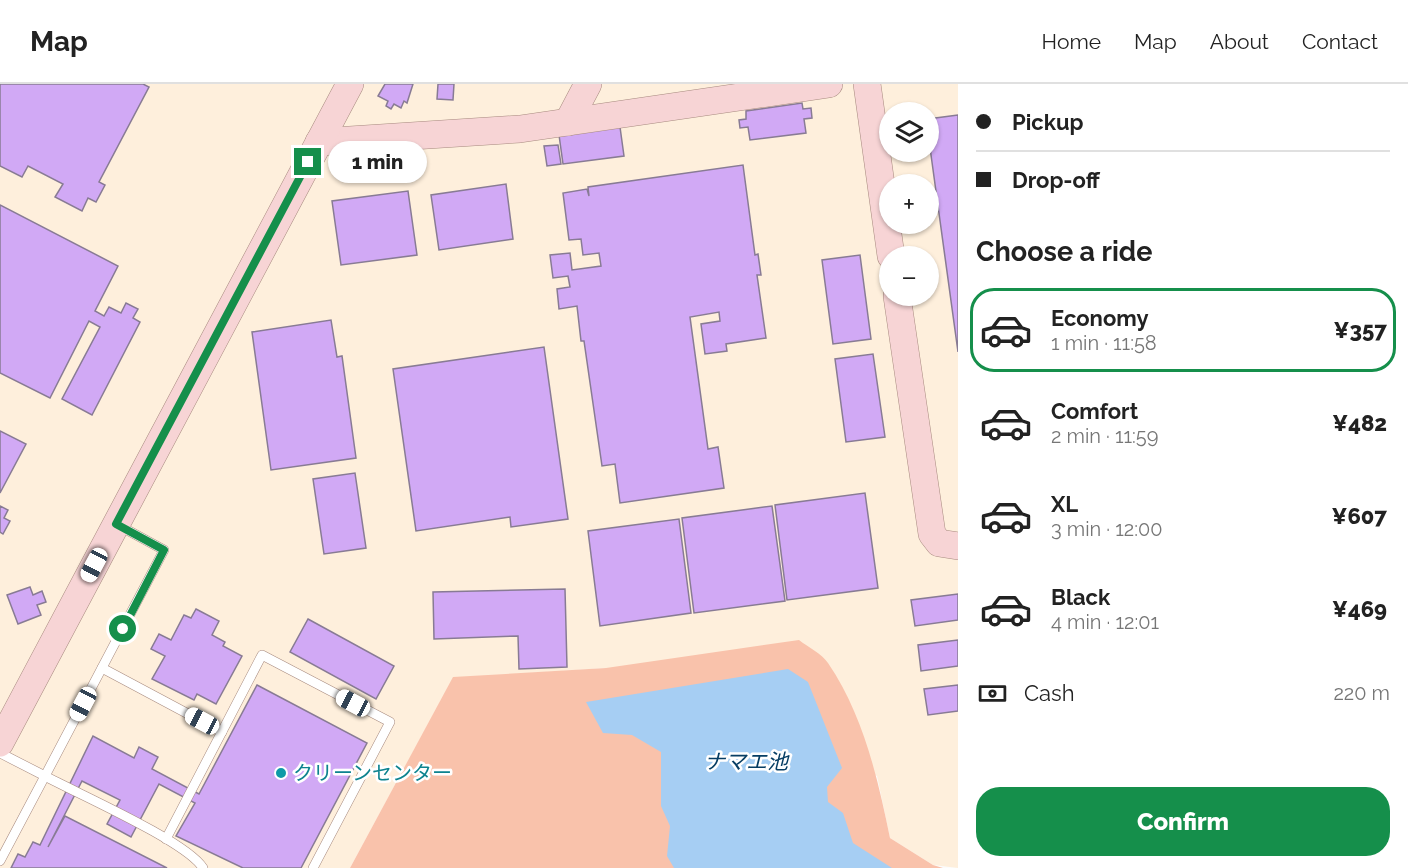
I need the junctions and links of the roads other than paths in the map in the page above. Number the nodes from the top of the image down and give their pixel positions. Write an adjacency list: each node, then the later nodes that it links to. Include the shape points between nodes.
1 (350, 84): 6 (street)
2 (588, 84): 5 (street)
3 (829, 84): 5 (street)
4 (867, 84): 7 (street)
5 (568, 122): 6 (street, via 520,129)
6 (319, 142): 9 (street)
7 (890, 246)
8 (898, 306): 10 (street, via 932,534 939,543)
9 (116, 524): 11 (lane, via 164,550); 13 (street)
10 (958, 546)
11 (102, 668): 12 (lane); 15 (lane)
12 (222, 732): 16 (lane); 19 (lane, via 262,655 390,722)
13 (0, 743)
14 (0, 753): 15 (lane)
15 (45, 776): 16 (lane); 17 (lane)
16 (166, 839): 18 (lane, via 196,858)
17 (0, 861)
18 (203, 868)
19 (313, 868)

